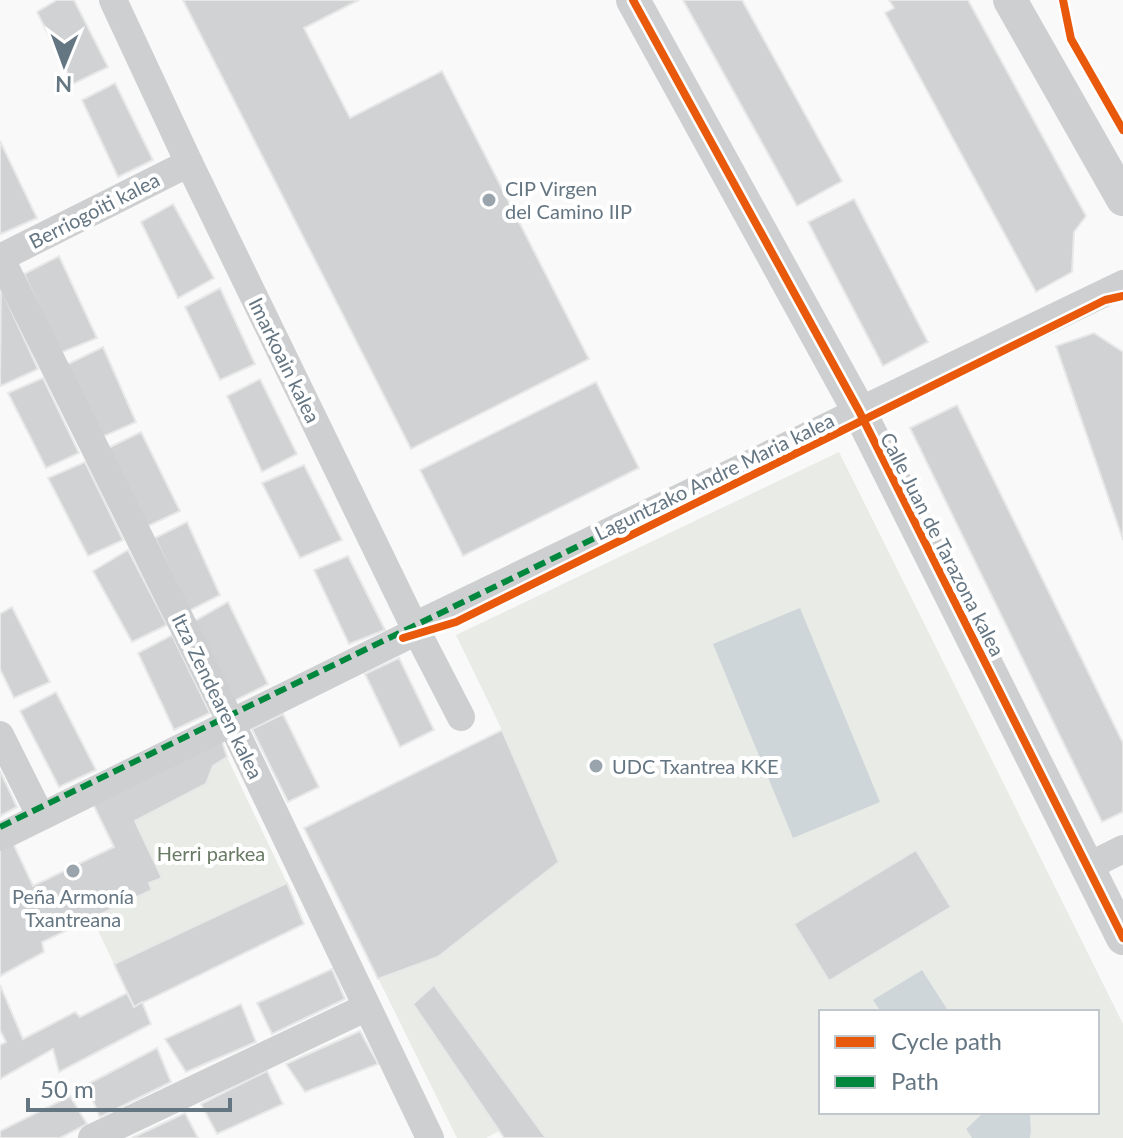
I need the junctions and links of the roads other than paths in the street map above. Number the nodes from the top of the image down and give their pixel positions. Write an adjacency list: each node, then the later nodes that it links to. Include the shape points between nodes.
1 (113, 0): 4 (street, Imarkoain kalea)
2 (633, 0): 8 (street, Calle Juan de Tarazona kalea)
3 (1010, 0): 5 (street)
4 (189, 163): 6 (street, Berriogoiti kalea); 9 (street, Imarkoain kalea)
5 (1123, 199)
6 (0, 258): 11 (street, Itza Zendearen kalea)
7 (1123, 284): 8 (street, Laguntzako Andre Maria kalea)
8 (859, 411): 9 (street, Laguntzako Andre Maria kalea); 16 (street, Calle Juan de Tarazona kalea)
9 (409, 632): 10 (street, Imarkoain kalea); 11 (street, Laguntzako Andre Maria kalea)
10 (461, 717)
11 (231, 722): 14 (street, Laguntzako Andre Maria kalea); 18 (street, Itza Zendearen kalea)
12 (0, 735): 13 (street)
13 (37, 809)
14 (0, 837)
15 (1123, 849): 16 (street)
16 (1087, 867): 17 (street, Calle Juan de Tarazona kalea)
17 (1123, 938)
18 (367, 1007): 19 (street); 20 (street, Itza Zendearen kalea)
19 (92, 1138)
20 (430, 1138)

